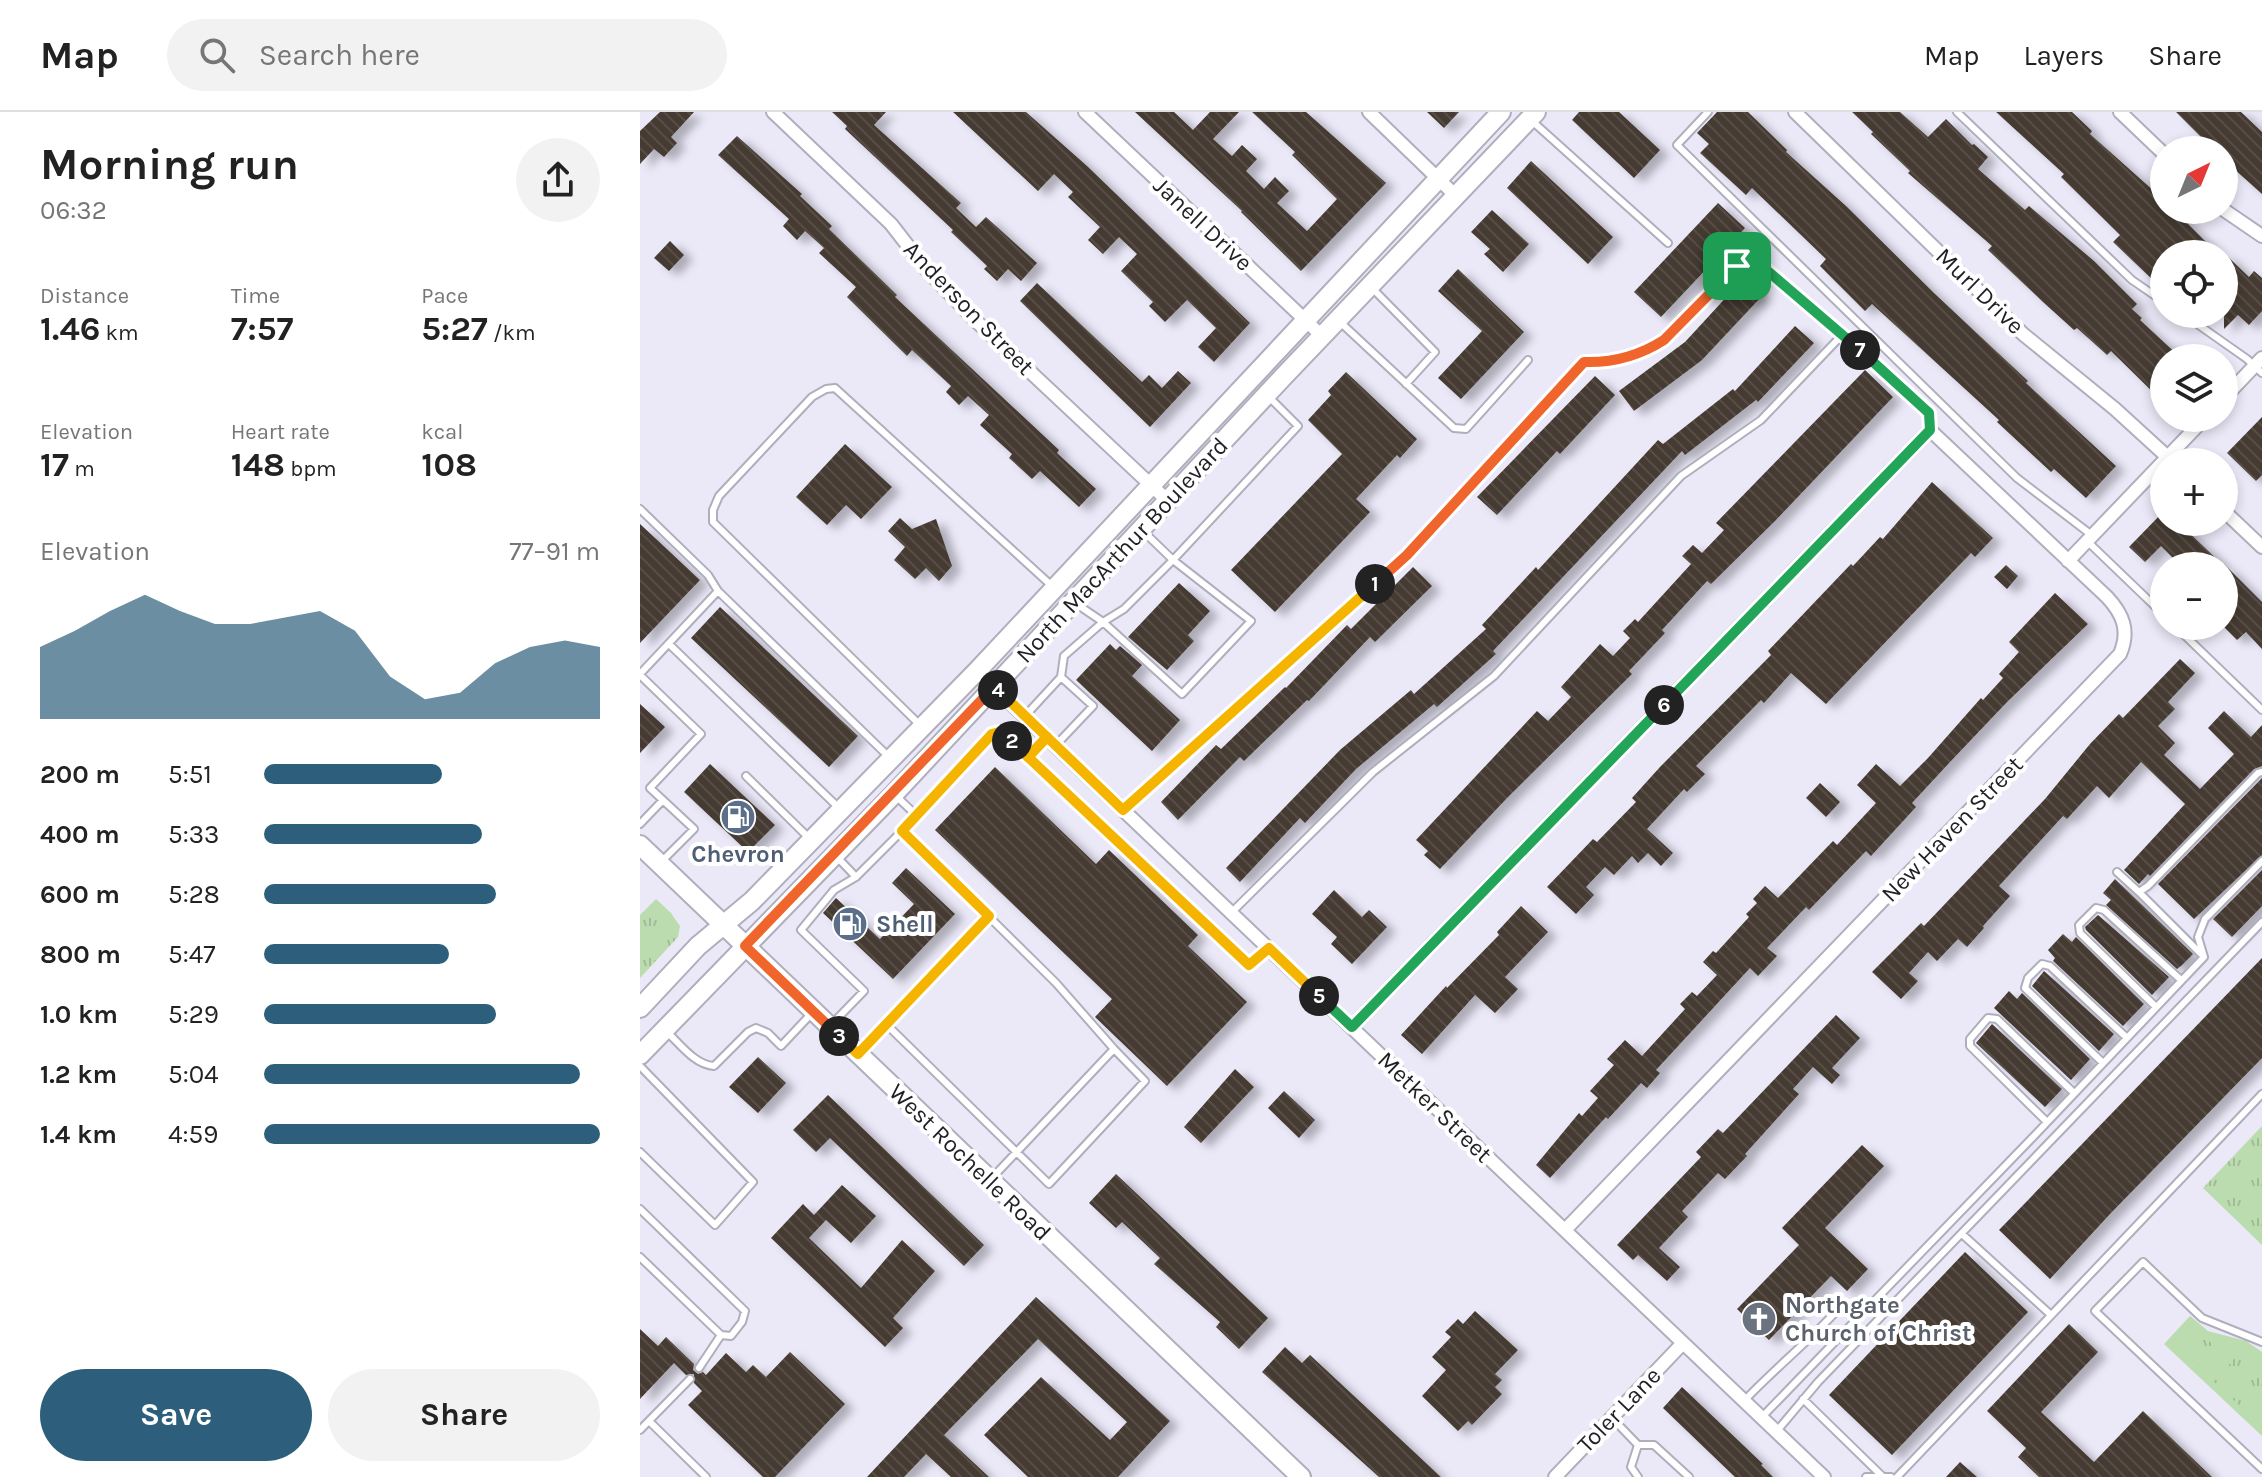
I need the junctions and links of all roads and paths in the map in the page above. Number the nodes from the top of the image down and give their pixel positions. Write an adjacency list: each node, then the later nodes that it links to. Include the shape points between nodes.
1 (773, 112): 33 (street, Anderson Street, via 891,224 977,322)
2 (1085, 112): 19 (street, Janell Drive)
3 (1369, 112): 11 (street)
4 (1501, 112): 11 (main road, North MacArthur Boulevard)
5 (1708, 112): 38 (lane, via 1677,145 2017,478)
6 (1795, 112): 30 (street, Murl Drive, via 2023,334)
7 (1957, 112): 17 (lane)
8 (2120, 112): 10 (street)
9 (1533, 116): 12 (main road, North MacArthur Boulevard); 15 (lane)
10 (2150, 141)
11 (1438, 179): 12 (street); 19 (main road, North MacArthur Boulevard)
12 (1456, 196): 16 (main road, North MacArthur Boulevard)
13 (2238, 220): 14 (street)
14 (2262, 236)
15 (1668, 243)
16 (1370, 286): 18 (main road, North MacArthur Boulevard); 25 (lane, via 1435,352)
17 (2150, 292)
18 (1338, 320): 22 (main road, North MacArthur Boulevard); 25 (lane)
19 (1306, 321): 22 (street, Janell Drive); 33 (main road, North MacArthur Boulevard)
20 (2203, 328): 24 (lane)
21 (1842, 335): 28 (lane, via 1929,413); 67 (lane, via 1750,261 1737,266 1651,348 1624,359 1584,362 1407,555); 79 (lane, via 1761,420 1681,476 1494,676 1373,772)
22 (1322, 336): 27 (main road, North MacArthur Boulevard)
23 (1528, 360): 25 (lane, via 1466,429 1454,428)
24 (2259, 366): 26 (street)
25 (1406, 384)
26 (2238, 385)
27 (1266, 395): 34 (main road, North MacArthur Boulevard); 40 (lane, via 1298,426)
28 (1930, 430): 41 (street, New Haven Street); 92 (street)
29 (2193, 432): 31 (street)
30 (2157, 448)
31 (2180, 448)
32 (2150, 480): 38 (street)
33 (1152, 486): 34 (street, Anderson Street); 42 (main road, North MacArthur Boulevard)
34 (1168, 501): 37 (main road, North MacArthur Boulevard)
35 (640, 509): 43 (lane)
36 (2238, 524): 39 (street)
37 (1142, 529): 40 (lane); 45 (main road, North MacArthur Boulevard)
38 (2090, 538): 41 (street); 44 (lane)
39 (2262, 547)
40 (1173, 560): 46 (lane, via 1124,609); 46 (lane, via 1251,621 1182,694)
41 (2068, 561): 107 (street, New Haven Street, via 2118,608 2126,636 2120,654)
42 (1055, 588): 49 (main road, North MacArthur Boulevard); 56 (lane, via 835,388 812,397 719,496 713,522)
43 (718, 591): 48 (lane); 59 (lane)
44 (2150, 600)
45 (1074, 602): 46 (lane); 52 (main road, North MacArthur Boulevard)
46 (1103, 622): 51 (lane, via 1064,656)
47 (2190, 640): 54 (lane)
48 (669, 644): 50 (lane); 66 (lane)
49 (977, 671): 52 (street, Metker Street); 53 (main road, North MacArthur Boulevard)
50 (640, 674): 63 (lane, via 701,734)
51 (1061, 677): 55 (lane); 57 (lane, via 1093,706)
52 (994, 687): 55 (street, Metker Street); 64 (main road, North MacArthur Boulevard)
53 (948, 701): 56 (main road, North MacArthur Boulevard); 64 (main road, via 893,783)
54 (2262, 710)
55 (1025, 716): 57 (street, Metker Street)
56 (922, 727): 59 (main road, North MacArthur Boulevard)
57 (1051, 741): 58 (lane); 67 (street, Metker Street)
58 (1028, 757): 68 (lane, via 999,732 992,734); 84 (lane, via 1249,965)
59 (891, 759): 66 (main road, North MacArthur Boulevard)
60 (2262, 772): 78 (lane)
61 (746, 776): 71 (lane)
62 (640, 788): 63 (lane)
63 (650, 788): 65 (lane)
64 (894, 794): 68 (lane); 73 (main road, North MacArthur Boulevard)
65 (663, 800): 69 (lane); 75 (lane, via 694,829)
66 (841, 810): 71 (main road, North MacArthur Boulevard)
67 (1123, 810): 79 (street, Metker Street)
68 (915, 814): 70 (lane)
69 (640, 824)
70 (902, 831): 77 (lane); 80 (lane)
71 (811, 840): 82 (main road, North MacArthur Boulevard)
72 (640, 845): 75 (main road, West Rochelle Road)
73 (834, 854): 77 (lane); 83 (main road, North MacArthur Boulevard)
74 (2262, 861): 85 (lane, via 2205,919 2198,937)
75 (660, 864): 82 (main road, West Rochelle Road)
76 (2117, 872): 78 (lane)
77 (856, 877): 91 (lane, via 834,890 801,930 864,991)
78 (2139, 892): 85 (lane)
79 (1231, 913): 84 (street, Metker Street)
80 (989, 916): 90 (lane); 95 (lane)
81 (2262, 922): 108 (lane)
82 (724, 925): 83 (main road, West Rochelle Road); 88 (main road, North MacArthur Boulevard)
83 (745, 946): 89 (main road, West Rochelle Road); 93 (main road, North MacArthur Boulevard)
84 (1269, 948): 92 (street, Metker Street)
85 (2204, 957): 86 (lane)
86 (2181, 980): 87 (lane); 87 (lane, via 2104,910 2096,908 2087,916 2080,933)
87 (2156, 1007): 94 (lane)
88 (640, 1008)
89 (813, 1011): 91 (main road, West Rochelle Road); 93 (lane, via 781,1046 756,1028 714,1066 696,1059)
90 (886, 1024): 96 (lane); 104 (lane)
91 (829, 1026): 96 (main road, West Rochelle Road)
92 (1352, 1027): 107 (street, Metker Street)
93 (664, 1029): 97 (main road, North MacArthur Boulevard)
94 (2127, 1038): 98 (lane); 98 (lane, via 2050,966 2042,964 2028,978 2025,988)
95 (1114, 1049): 104 (lane); 104 (lane, via 1145,1081 1049,1184)
96 (858, 1054): 105 (main road, West Rochelle Road)
97 (640, 1055)
98 (2103, 1063): 100 (lane)
99 (640, 1066): 103 (lane, via 753,1182 715,1225)
100 (2074, 1093): 102 (lane); 102 (lane, via 1997,1019 1988,1018 1970,1046)
101 (2262, 1094): 111 (lane)
102 (2047, 1122): 120 (lane)
103 (640, 1152)
104 (1016, 1153): 105 (lane)
105 (989, 1181): 127 (main road, West Rochelle Road)
106 (640, 1209): 112 (lane, via 745,1311 731,1336)
107 (1565, 1230): 114 (street, Metker Street)
108 (1962, 1234): 111 (lane); 117 (lane)
109 (640, 1257): 112 (lane)
110 (1844, 1303): 118 (lane)
111 (2051, 1315): 134 (lane)
112 (721, 1335): 115 (lane)
113 (2262, 1342): 125 (lane, via 2202,1318 2143,1262 2095,1311)
114 (1683, 1343): 118 (street, Metker Street); 119 (street, Toler Lane)
115 (699, 1368)
116 (690, 1379): 121 (lane)
117 (1803, 1399): 123 (lane); 133 (lane)
118 (1744, 1401): 120 (street, Metker Street)
119 (1612, 1418): 124 (lane); 128 (street, Toler Lane)
120 (1761, 1418): 123 (street, Metker Street)
121 (649, 1421): 122 (lane); 126 (lane)
122 (640, 1430)
123 (1776, 1432): 131 (street, Metker Street)
124 (1638, 1445): 129 (lane, via 1631,1467); 130 (lane, via 1654,1445)
125 (2262, 1469)
126 (706, 1477)
127 (1301, 1477)
128 (1555, 1477)
129 (1638, 1477)
130 (1689, 1477)
131 (1824, 1477)
132 (1866, 1477): 133 (lane)
133 (1883, 1477): 134 (lane)
134 (1894, 1477)

